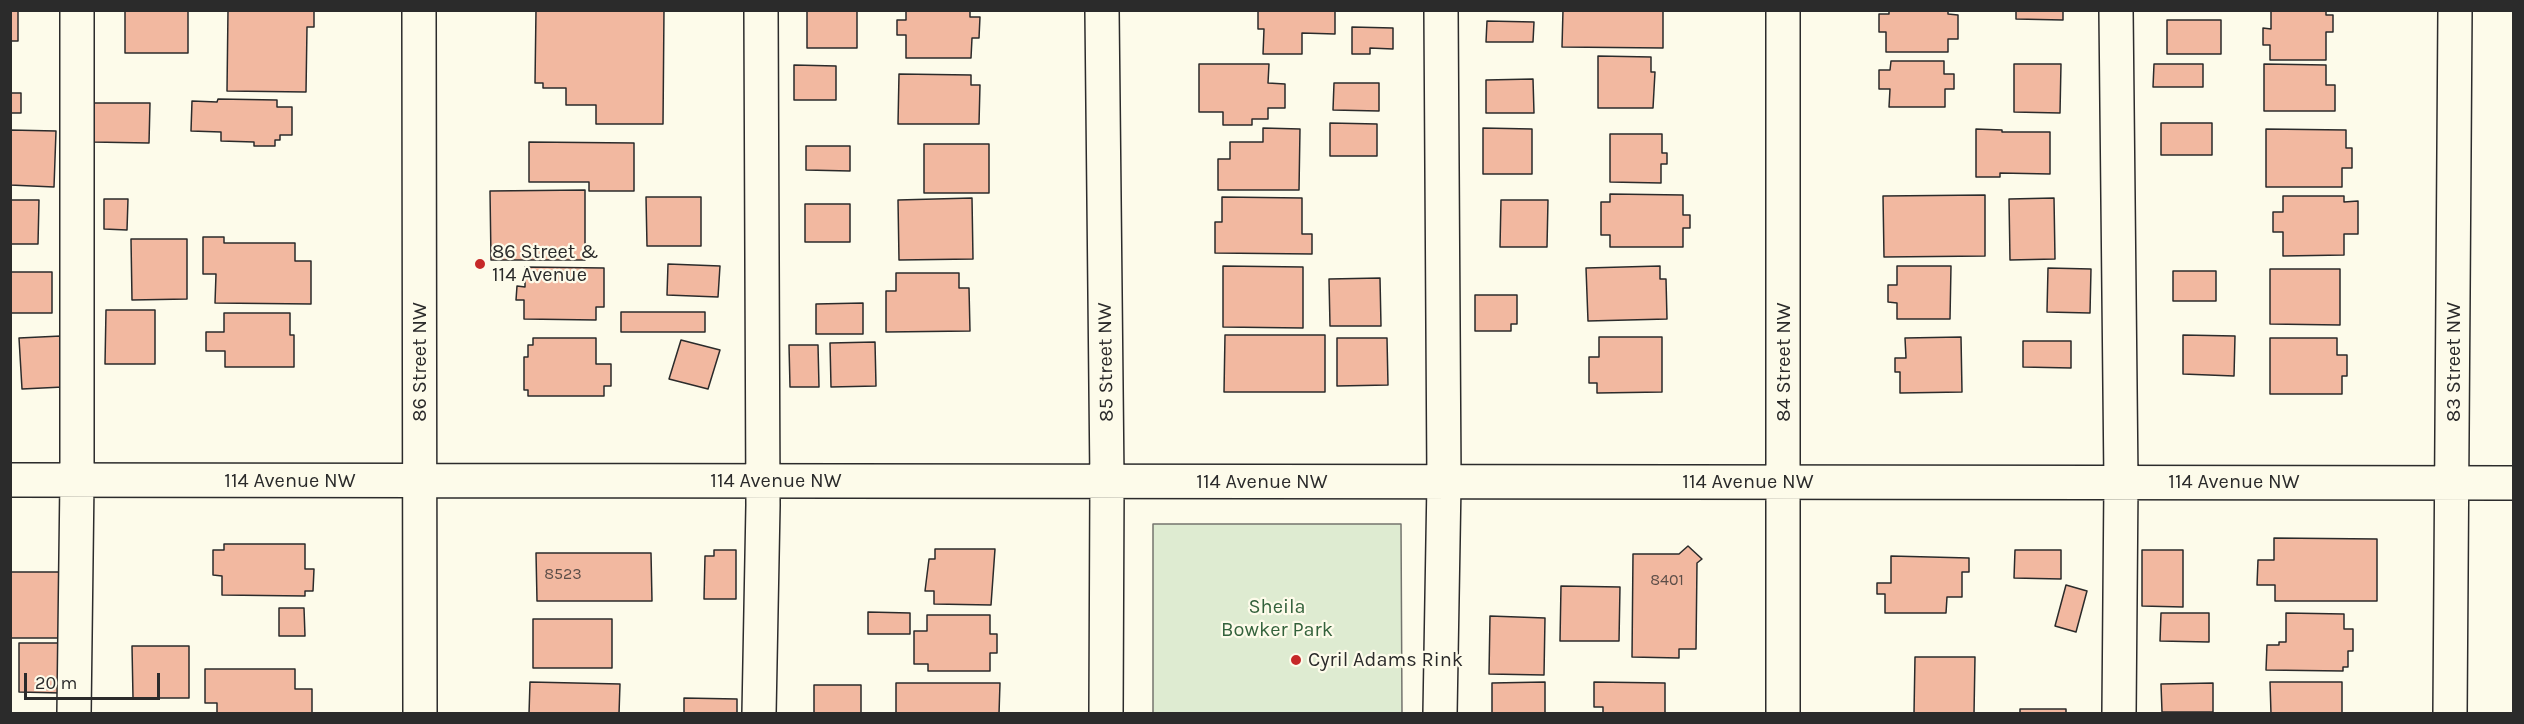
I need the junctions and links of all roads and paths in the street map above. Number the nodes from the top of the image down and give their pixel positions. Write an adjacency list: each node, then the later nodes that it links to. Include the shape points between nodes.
1 (76, 10): 10 (street)
2 (419, 10): 11 (street, 86 Street NW)
3 (761, 10): 12 (street)
4 (1102, 10): 13 (street, 85 Street NW)
5 (1441, 10): 14 (street)
6 (1783, 10): 15 (street, 84 Street NW)
7 (2116, 10): 16 (street)
8 (2455, 10): 17 (street, 83 Street NW)
9 (10, 480): 10 (street, 114 Avenue NW)
10 (77, 480): 11 (street, 114 Avenue NW); 19 (street)
11 (420, 481): 12 (street, 114 Avenue NW); 20 (street, 86 Street NW)
12 (763, 481): 13 (street, 114 Avenue NW); 21 (street)
13 (1107, 481): 14 (street, 114 Avenue NW); 22 (street, 85 Street NW)
14 (1444, 482): 15 (street, 114 Avenue NW); 23 (street)
15 (1784, 482): 16 (street, 114 Avenue NW); 24 (street, 84 Street NW)
16 (2121, 482): 17 (street, 114 Avenue NW); 25 (street)
17 (2453, 483): 18 (street, 114 Avenue NW); 26 (street, 83 Street NW)
18 (2514, 483)
19 (74, 714)
20 (420, 714)
21 (759, 714)
22 (1106, 714)
23 (1440, 714)
24 (1783, 714)
25 (2119, 714)
26 (2450, 714)

